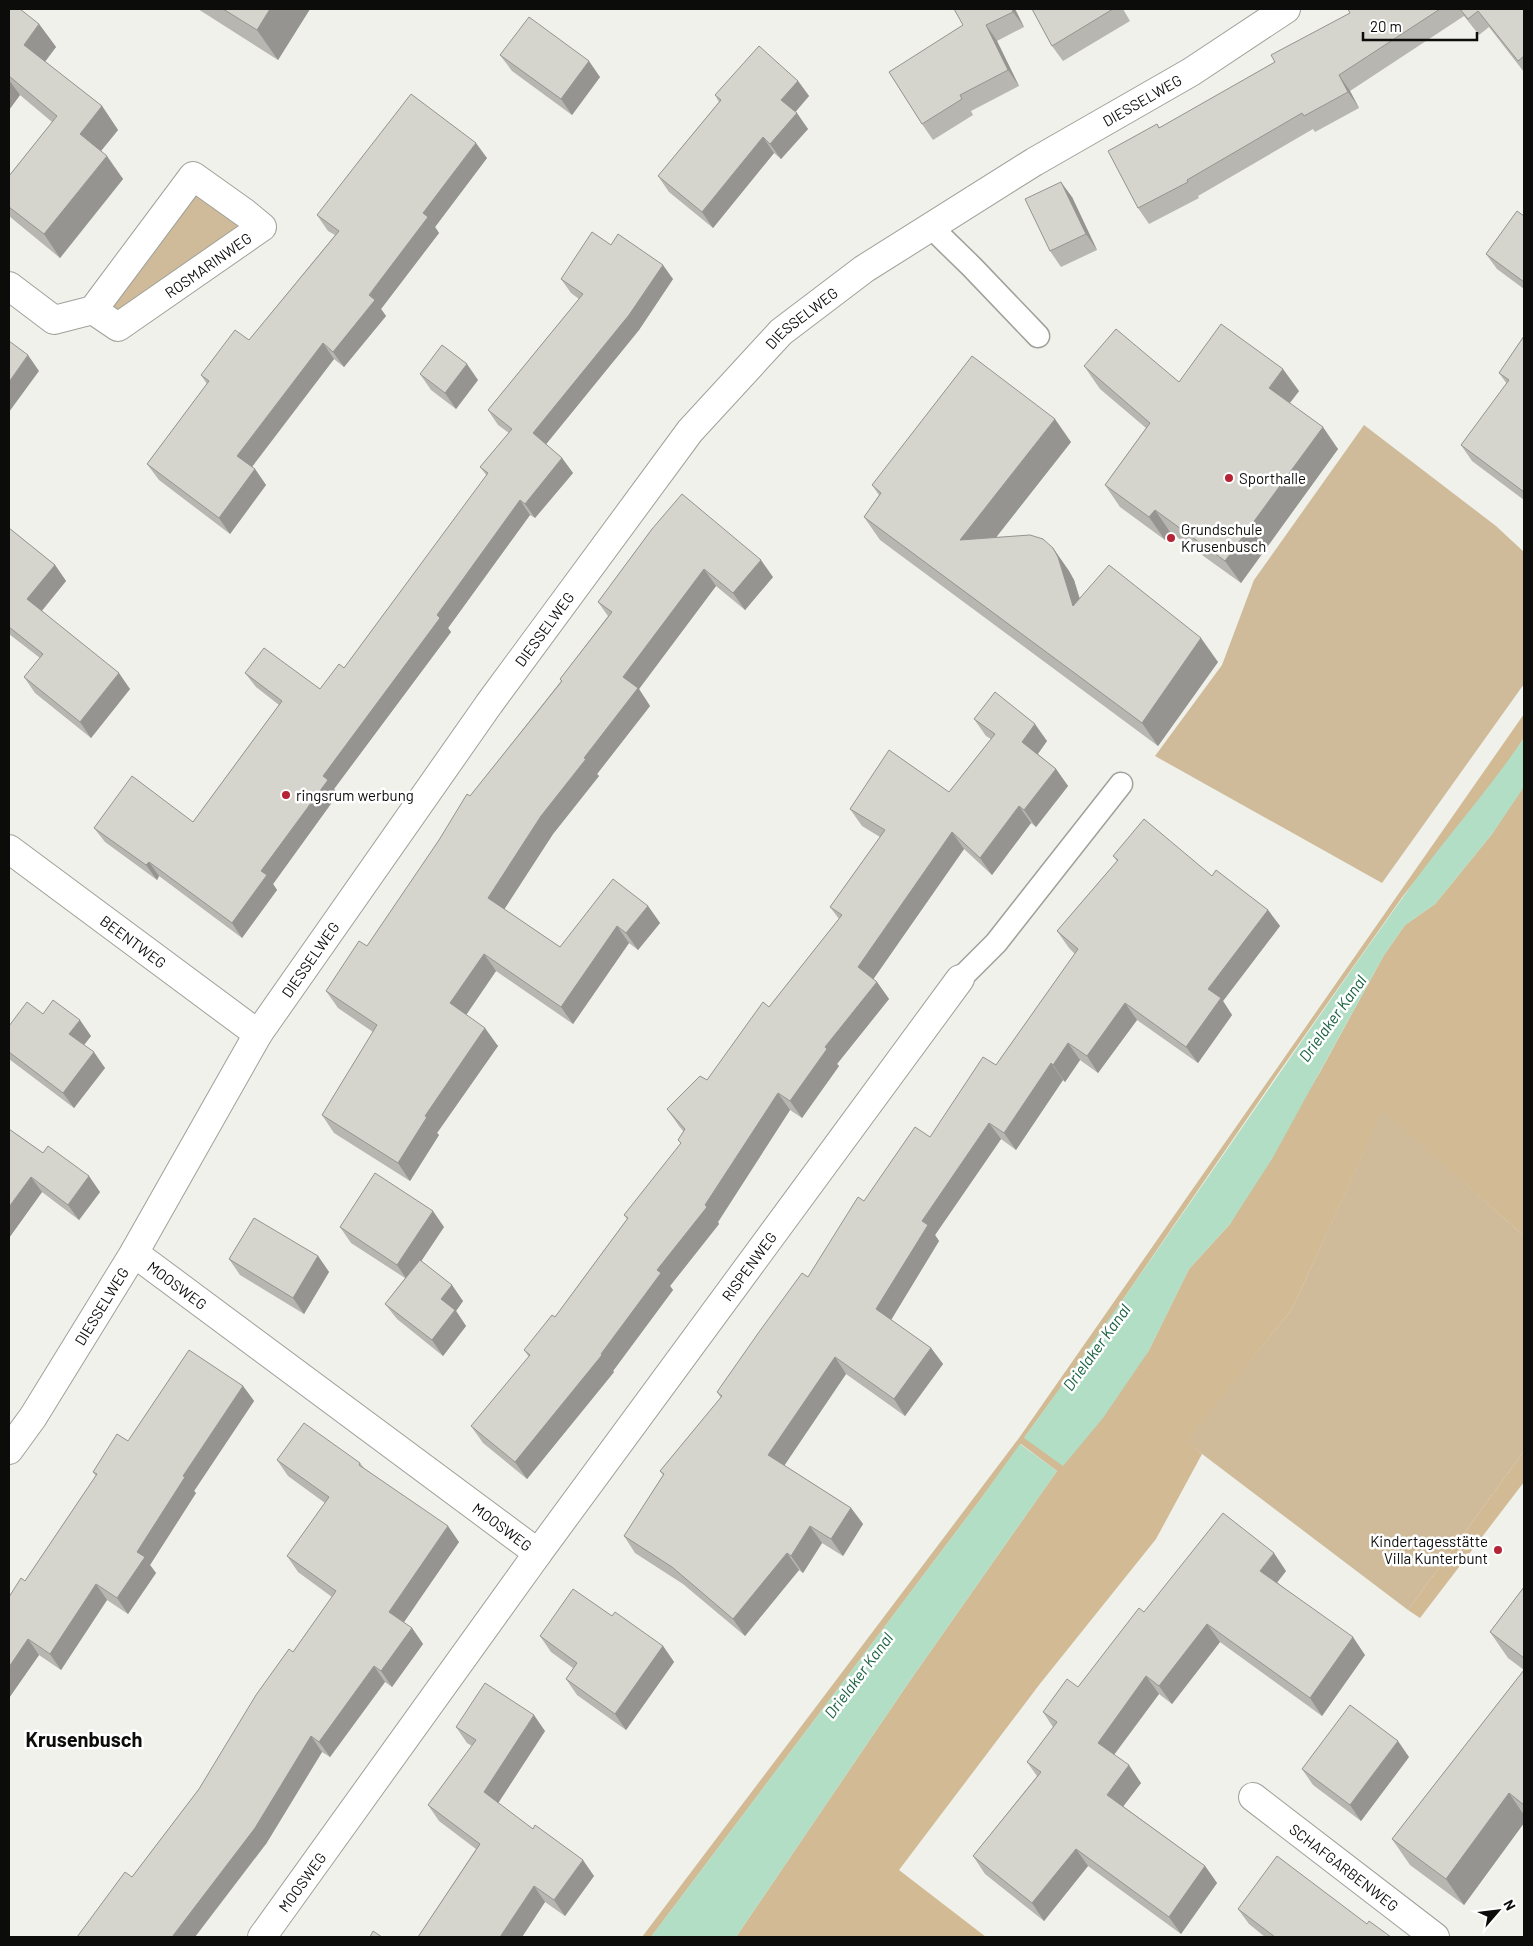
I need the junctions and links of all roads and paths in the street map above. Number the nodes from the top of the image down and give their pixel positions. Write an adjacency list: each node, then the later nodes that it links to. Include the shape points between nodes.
1 (1286, 9): 2 (street, DIESSELWEG, via 1191,72 1034,162)
2 (931, 227): 5 (lane); 9 (street, DIESSELWEG, via 864,269 781,332 690,432 489,704)
3 (9, 286): 4 (street, via 54,320)
4 (93, 310): 4 (street, ROSMARINWEG, via 118,327 262,227 193,176)
5 (1038, 336)
6 (1122, 784): 8 (lane, via 996,942)
7 (9, 849): 9 (street, BEENTWEG)
8 (960, 979): 12 (street, RISPENWEG)
9 (258, 1034): 10 (street, DIESSELWEG)
10 (134, 1253): 11 (street, DIESSELWEG, via 33,1417); 12 (street, MOOSWEG)
11 (9, 1450)
12 (538, 1553): 14 (street, MOOSWEG)
13 (1253, 1797): 15 (street, SCHAFGARBENWEG)
14 (262, 1937)
15 (1435, 1937)

